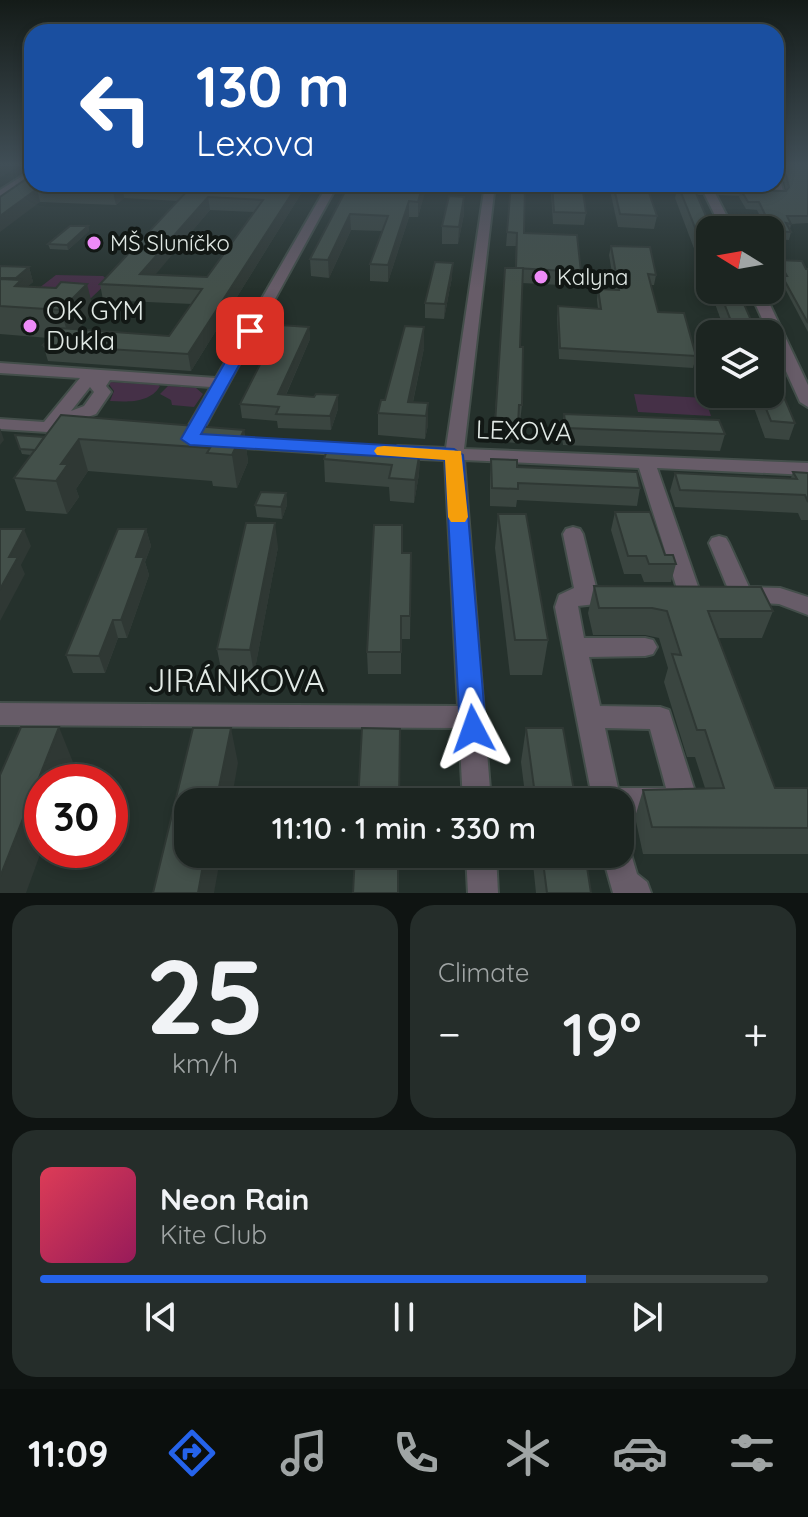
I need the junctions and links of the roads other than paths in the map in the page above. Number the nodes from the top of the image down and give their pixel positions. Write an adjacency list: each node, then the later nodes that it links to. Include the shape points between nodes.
1 (321, 206): 6 (street)
2 (487, 206): 11 (street)
3 (762, 304): 7 (street)
4 (0, 368): 5 (street)
5 (98, 375): 6 (street); 9 (street, via 103,392 90,410)
6 (221, 383): 11 (street, LEXOVA, via 182,439)
7 (808, 402)
8 (0, 424): 9 (street)
9 (57, 429): 10 (street)
10 (88, 431)
11 (454, 455): 12 (street, LEXOVA); 25 (street)
12 (646, 462): 13 (street, LEXOVA); 19 (street)
13 (808, 469)
14 (573, 534): 16 (street)
15 (719, 543): 20 (street)
16 (587, 595): 17 (street); 23 (street, via 567,601)
17 (632, 595)
18 (664, 595): 19 (street)
19 (705, 595): 20 (street)
20 (742, 595): 21 (street, via 780,596)
21 (808, 606)
22 (645, 647): 23 (street)
23 (573, 648): 26 (street)
24 (0, 714): 25 (street, JIRÁNKOVA)
25 (472, 717): 27 (street)
26 (589, 717): 28 (street); 29 (street, via 660,718 684,801)
27 (476, 788)
28 (604, 788)
29 (634, 801)
30 (482, 868): 32 (street)
31 (620, 868): 33 (street, via 624,883)
32 (483, 893)
33 (636, 893)

